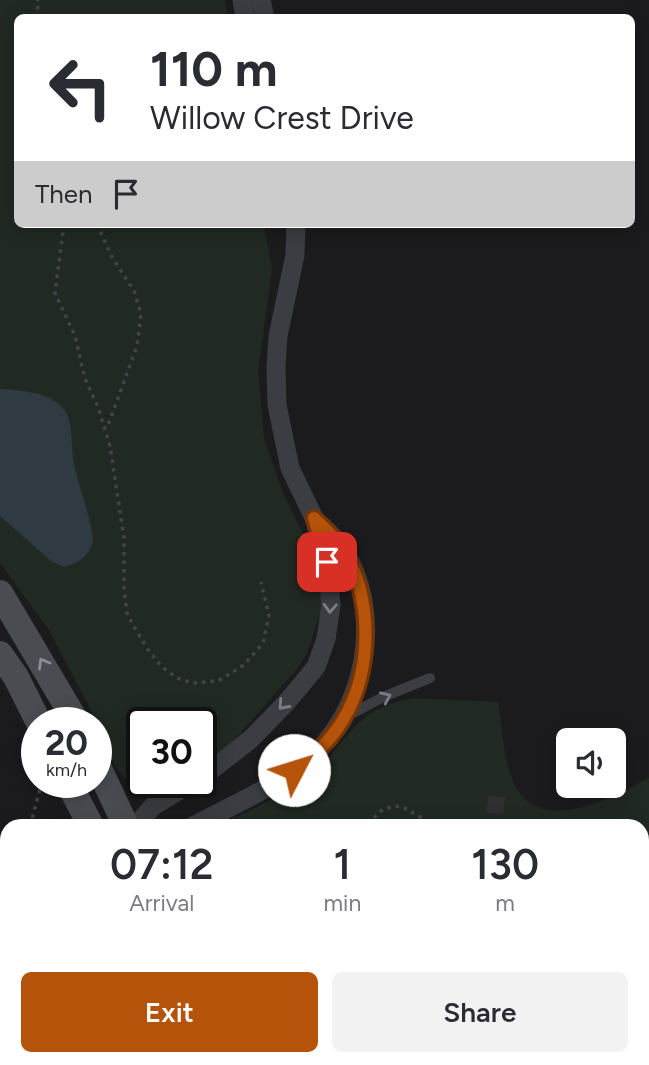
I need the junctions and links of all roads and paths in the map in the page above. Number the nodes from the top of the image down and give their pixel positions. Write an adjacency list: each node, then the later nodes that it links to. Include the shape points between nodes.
1 (63, 228): 4 (path, via 55,293 75,336 85,379)
2 (99, 228): 4 (path, via 134,291 141,314 137,346)
3 (296, 228): 5 (street, via 295,255 278,336 277,405 290,468)
4 (106, 430): 6 (path, via 124,538 127,613 162,667 185,682 207,684 244,665 256,654 267,629)
5 (314, 518): 12 (street, via 340,544 353,569 364,615 362,663); 13 (street, one-way to 13, via 331,586 323,651 310,674 251,739)
6 (261, 582)
7 (0, 593): 11 (main road, one-way to 7)
8 (0, 654): 10 (main road)
9 (430, 678): 12 (lane, one-way to 9)
10 (31, 707)
11 (68, 707)
12 (344, 719): 22 (street, via 323,746 282,779)
13 (217, 766)
14 (112, 796): 20 (main road)
15 (38, 798): 18 (path)
16 (76, 798): 19 (main road)
17 (166, 798): 21 (street)
18 (32, 819)
19 (87, 819)
20 (123, 819)
21 (142, 819)
22 (206, 819)
23 (373, 819): 24 (path, via 381,810 401,806)
24 (424, 819)

